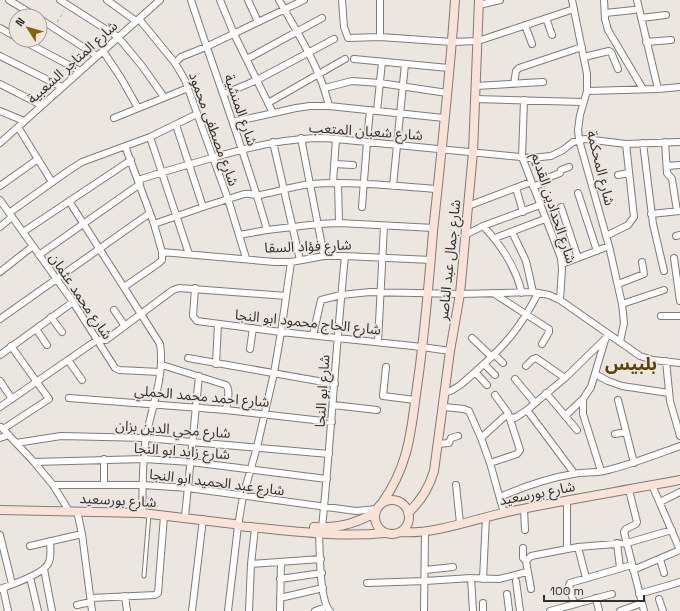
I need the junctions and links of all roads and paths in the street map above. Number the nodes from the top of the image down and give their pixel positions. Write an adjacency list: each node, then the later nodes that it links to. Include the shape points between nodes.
1 (9, 0): 20 (street)
2 (60, 0): 19 (street)
3 (107, 0): 29 (street, شارع مصطفى محمود)
4 (149, 0): 17 (street)
5 (191, 0): 45 (street, شارع المنشية)
6 (220, 0): 35 (street)
7 (248, 0): 30 (street)
8 (279, 0): 21 (street)
9 (304, 0): 21 (street)
10 (342, 0): 37 (street, via 342,14 348,38)
11 (380, 0): 37 (street)
12 (455, 0): 42 (street, شارع جمال عبد الناصر)
13 (500, 0): 18 (street)
14 (572, 0): 22 (street, شارع المحكمة)
15 (604, 0): 24 (street)
16 (637, 0): 28 (street)
17 (158, 2): 29 (street, شارع المتاجر الشعبية)
18 (479, 3): 40 (street, شارع جمال عبد الناصر)
19 (68, 6): 33 (path); 38 (street)
20 (22, 8)
21 (284, 9): 30 (street); 34 (street)
22 (574, 9): 27 (street); 46 (street, شارع المحكمة)
23 (634, 10): 24 (street)
24 (605, 13): 74 (street, via 606,25 611,36)
25 (666, 15): 28 (street)
26 (322, 18): 34 (street)
27 (546, 18): 32 (street); 36 (street)
28 (641, 18): 43 (street)
29 (137, 20): 38 (street, شارع المتاجر الشعبية); 57 (street, شارع مصطفى محمود)
30 (258, 22): 35 (street)
31 (48, 24): 33 (street)
32 (525, 25): 40 (street); 44 (street)
33 (54, 27): 51 (street)
34 (297, 33): 49 (street); 53 (street)
35 (234, 34): 45 (street); 53 (street)
36 (552, 35)
37 (380, 36): 42 (street)
38 (118, 37): 48 (street, شارع المتاجر الشعبية); 79 (street)
39 (334, 39): 49 (street)
40 (478, 40): 42 (street); 69 (street, شارع جمال عبد الناصر)
41 (670, 40): 43 (street)
42 (452, 42): 59 (street, شارع جمال عبد الناصر)
43 (646, 42): 75 (street)
44 (532, 44)
45 (206, 47): 57 (street, via 181,57); 78 (street, شارع المنشية)
46 (582, 47): 52 (street, شارع المحكمة); 67 (street, via 519,68)
47 (37, 48): 61 (street)
48 (103, 51): 51 (street, شارع المتاجر الشعبية); 86 (street)
49 (308, 54): 62 (street); 63 (street)
50 (0, 56): 70 (street)
51 (97, 56): 61 (street, شارع المتاجر الشعبية)
52 (584, 58): 60 (street, via 609,51); 76 (street, شارع المحكمة, via 588,74)
53 (247, 59): 63 (street)
54 (345, 59): 62 (street)
55 (354, 59): 56 (street)
56 (382, 62): 58 (street); 65 (street)
57 (175, 63): 72 (street, شارع مصطفى محمود)
58 (405, 64): 59 (street); 68 (street)
59 (449, 68): 77 (street, شارع جمال عبد الناصر)
60 (618, 69)
61 (80, 71): 70 (street, شارع المتاجر الشعبية)
62 (319, 73): 73 (street); 83 (street)
63 (257, 80): 78 (street); 83 (street)
64 (543, 82): 67 (street)
65 (380, 83): 68 (street); 73 (street, via 352,81); 89 (street)
66 (0, 84): 84 (street)
67 (514, 84): 69 (street)
68 (403, 86): 77 (street); 91 (street)
69 (476, 86): 80 (street, شارع جمال عبد الناصر)
70 (62, 87): 84 (street, شارع المتاجر الشعبية)
71 (680, 87): 75 (street)
72 (188, 88): 79 (street); 92 (street, شارع مصطفى محمود)
73 (325, 88): 85 (street)
74 (643, 89): 75 (street); 76 (street)
75 (658, 89)
76 (587, 91): 82 (street, شارع المحكمة)
77 (446, 93): 94 (street, شارع جمال عبد الناصر)
78 (224, 94): 96 (street, شارع المنشية)
79 (164, 97): 86 (street)
80 (475, 99): 81 (street); 116 (street, شارع جمال عبد الناصر)
81 (524, 100): 82 (street); 117 (street, شارع الحدادين القديم)
82 (583, 102): 104 (street, شارع المحكمة, via 578,130)
83 (268, 103): 90 (street)
84 (41, 105): 95 (street, شارع المتاجر الشعبية)
85 (329, 106): 87 (street); 90 (street, via 310,106)
86 (138, 108): 93 (street)
87 (370, 110): 89 (street); 99 (street)
88 (0, 111): 95 (street)
89 (377, 111): 91 (street)
90 (272, 113): 96 (street)
91 (400, 113): 94 (street); 112 (street)
92 (197, 114): 97 (street); 118 (street, شارع مصطفى محمود)
93 (114, 118)
94 (444, 118): 115 (street, شارع جمال عبد الناصر)
95 (24, 121): 98 (street, شارع المتاجر الشعبية)
96 (233, 122): 114 (street, شارع المنشية)
97 (176, 125): 101 (street); 121 (street)
98 (18, 127): 100 (street, شارع المتاجر الشعبية); 119 (street)
99 (368, 130)
100 (3, 137): 109 (street, شارع المتاجر الشعبية)
101 (150, 137): 113 (street); 127 (street)
102 (301, 138): 103 (street, شارع شعبان المتعب); 105 (street, شارع شعبان المتعب); 133 (street)
103 (336, 140): 106 (street, شارع شعبان المتعب); 122 (street)
104 (579, 140): 111 (street, via 592,139); 117 (street, شارع شعبان المتعب, via 551,156); 172 (street, شارع المحكمة)
105 (273, 142): 114 (street, شارع شعبان المتعب); 138 (street)
106 (367, 142): 112 (street, شارع شعبان المتعب); 135 (street)
107 (665, 142): 108 (street); 110 (street); 125 (street)
108 (680, 142)
109 (0, 143)
110 (643, 143): 111 (street); 154 (street)
111 (626, 144): 128 (street)
112 (397, 145): 115 (street, شارع شعبان المتعب); 137 (street)
113 (125, 146): 120 (street); 130 (street, via 82,162)
114 (242, 149): 118 (street, شارع شعبان المتعب); 142 (street, شارع المنشية)
115 (441, 149): 116 (street, شارع شعبان المتعب); 140 (street, شارع جمال عبد الناصر)
116 (472, 152): 117 (street, شارع شعبان المتعب); 147 (street, شارع جمال عبد الناصر)
117 (522, 157): 134 (street, شارع الحدادين القديم)
118 (212, 158): 121 (street, شارع شعبان المتعب); 143 (street, شارع مصطفى محمود)
119 (38, 159): 130 (street); 136 (street)
120 (131, 160): 131 (street); 145 (street)
121 (188, 164): 127 (street, شارع شعبان المتعب); 148 (street)
122 (334, 164): 123 (street); 132 (street)
123 (353, 165)
124 (680, 165): 125 (street)
125 (667, 166): 151 (street)
126 (569, 167): 134 (street, via 545,178 545,182)
127 (162, 172): 131 (street, شارع شعبان المتعب); 156 (street)
128 (629, 173): 129 (street); 172 (street, via 634,213 632,220 628,225)
129 (618, 175)
130 (52, 182): 155 (street)
131 (139, 182): 153 (street); 159 (street, شارع شعبان المتعب)
132 (336, 183): 133 (street); 135 (street); 158 (street)
133 (310, 184): 138 (street); 161 (street)
134 (532, 184): 139 (street); 146 (street, شارع الحدادين القديم)
135 (363, 185): 137 (street); 149 (street)
136 (0, 186)
137 (393, 186): 140 (street)
138 (284, 188): 142 (street); 165 (street)
139 (516, 188): 147 (street); 152 (street)
140 (438, 189): 166 (street, شارع جمال عبد الناصر)
141 (578, 193): 177 (street)
142 (257, 196): 143 (street, via 248,194); 167 (street, شارع المنشية)
143 (228, 199): 148 (street); 170 (street, شارع مصطفى محمود)
144 (0, 200): 155 (street, شارع محمد عثمان)
145 (69, 201): 159 (street); 168 (street)
146 (540, 205): 152 (street); 157 (street, شارع الحدادين القديم)
147 (468, 206): 171 (street, شارع جمال عبد الناصر)
148 (203, 207): 156 (street)
149 (362, 207)
150 (561, 207): 185 (street)
151 (679, 211): 154 (street)
152 (523, 212): 163 (street)
153 (150, 213): 160 (street); 176 (street)
154 (651, 214): 192 (street)
155 (10, 215): 164 (street); 168 (street, شارع محمد عثمان)
156 (176, 216): 160 (street); 179 (street)
157 (545, 219): 169 (street); 191 (street, شارع الحدادين القديم)
158 (339, 223): 161 (street); 162 (street)
159 (83, 224): 176 (street); 180 (street, شارع شعبان المتعب)
160 (154, 224): 178 (street)
161 (318, 224): 165 (street); 181 (street)
162 (384, 226): 166 (street); 184 (street)
163 (482, 226): 171 (street); 173 (street)
164 (0, 227)
165 (293, 227): 167 (street); 186 (street)
166 (434, 228): 187 (street, شارع جمال عبد الناصر)
167 (267, 230): 170 (street)
168 (22, 232): 174 (street, شارع محمد عثمان)
169 (512, 232): 173 (street); 201 (street, via 526,261)
170 (239, 235): 183 (street, شارع مصطفى محمود)
171 (465, 235): 204 (street, شارع جمال عبد الناصر)
172 (606, 236): 175 (street, شارع المحكمة)
173 (495, 238): 203 (street, via 512,264)
174 (33, 246): 180 (street, شارع محمد عثمان); 193 (street)
175 (609, 246): 177 (street); 195 (street, شارع المحكمة)
176 (99, 249): 194 (street); 196 (street)
177 (597, 251): 185 (street)
178 (162, 252): 179 (street, شارع فؤاد السقا); 196 (street, via 162,260 159,263)
179 (189, 254): 183 (street, شارع فؤاد السقا)
180 (39, 255): 194 (street, شارع محمد عثمان)
181 (324, 256): 182 (street, شارع فؤاد السقا); 186 (street, شارع فؤاد السقا)
182 (345, 256): 184 (street, شارع فؤاد السقا); 205 (street, شارع ابو النجا)
183 (246, 258): 189 (street, شارع فؤاد السقا)
184 (382, 258): 187 (street, شارع فؤاد السقا); 199 (street)
185 (578, 258): 191 (street)
186 (300, 260): 189 (street, شارع فؤاد السقا)
187 (431, 260): 200 (street, شارع جمال عبد الناصر)
188 (676, 260): 208 (street)
189 (291, 262): 206 (street)
190 (642, 262): 195 (street, via 644,274)
191 (562, 264): 207 (street, شارع الحدادين القديم)
192 (664, 270)
193 (0, 272)
194 (56, 279): 209 (street, شارع محمد عثمان); 217 (street)
195 (618, 284): 210 (street, شارع المحكمة)
196 (124, 287): 212 (street)
197 (195, 288): 206 (street); 212 (street, via 173,290); 218 (street, شارع الحاج محمود ابو النجا, via 194,319)
198 (664, 290): 210 (street)
199 (381, 292): 200 (street); 205 (street); 229 (street)
200 (428, 292): 204 (street); 234 (street, شارع جمال عبد الناصر)
201 (536, 292): 203 (street); 207 (street); 213 (street)
202 (493, 293): 203 (street); 204 (street); 213 (street)
203 (522, 293)
204 (460, 294): 236 (street, شارع جمال عبد الناصر)
205 (341, 295): 224 (street, via 320,302); 226 (street, شارع ابو النجا)
206 (286, 296): 223 (street)
207 (560, 300): 225 (street)
208 (680, 301)
209 (73, 302): 216 (street); 228 (street, شارع محمد عثمان)
210 (622, 304): 230 (street, شارع المحكمة, via 624,323)
211 (114, 310): 219 (street)
212 (142, 314): 219 (street); 246 (street, via 160,344)
213 (527, 315): 231 (street, via 549,329); 238 (street)
214 (661, 316): 215 (street)
215 (680, 316)
216 (51, 317): 221 (street); 222 (street)
217 (0, 319)
218 (218, 324): 220 (street, شارع الحاج محمود ابو النجا); 244 (street)
219 (125, 326): 228 (street, via 106,340)
220 (253, 328): 223 (street, شارع الحاج محمود ابو النجا); 235 (street)
221 (36, 329): 232 (street); 233 (street)
222 (62, 332)
223 (281, 332): 224 (street, شارع الحاج محمود ابو النجا); 251 (street)
224 (313, 335): 226 (street, شارع الحاج محمود ابو النجا)
225 (607, 337): 230 (street); 252 (street); 255 (street)
226 (337, 338): 229 (street, شارع الحاج محمود ابو النجا); 260 (street, شارع ابو النجا)
227 (472, 338): 238 (street)
228 (97, 340): 240 (street); 249 (street, شارع محمد عثمان, via 117,369)
229 (378, 342): 234 (street, شارع الحاج محمود ابو النجا)
230 (620, 342): 241 (street, via 646,359)
231 (542, 344)
232 (47, 345)
233 (11, 346): 237 (street); 259 (street)
234 (422, 347): 236 (street, شارع الحاج محمود ابو النجا); 269 (street, شارع جمال عبد الناصر)
235 (250, 349)
236 (450, 351): 262 (street, شارع جمال عبد الناصر)
237 (0, 355)
238 (493, 356): 242 (street); 245 (street)
239 (188, 358): 244 (street)
240 (68, 360): 257 (street); 259 (street)
241 (666, 361): 243 (street); 263 (street)
242 (503, 363)
243 (680, 363)
244 (216, 364): 251 (street)
245 (484, 364): 250 (street); 253 (street)
246 (162, 365): 249 (street); 254 (street)
247 (386, 366): 269 (street, via 383,396)
248 (526, 366): 255 (street, via 536,358)
249 (160, 372): 271 (street)
250 (475, 372): 261 (street); 262 (street, via 459,387)
251 (274, 373): 260 (street); 280 (street)
252 (596, 374): 263 (street, via 622,386); 268 (street)
253 (494, 375)
254 (199, 376): 276 (street); 277 (street, via 223,383 228,388)
255 (565, 378): 264 (street)
256 (515, 379): 272 (street)
257 (82, 380)
258 (0, 381): 267 (street)
259 (36, 382): 267 (street); 284 (street, via 49,400)
260 (335, 384): 273 (street, شارع ابو النجا)
261 (487, 385)
262 (445, 393): 275 (street, شارع جمال عبد الناصر)
263 (669, 393): 290 (street)
264 (546, 394): 272 (street); 281 (street)
265 (496, 396): 282 (street)
266 (69, 398): 271 (street, شارع احمد محمد الحملي)
267 (12, 399): 274 (street)
268 (583, 399): 281 (street); 307 (street, via 583,414)
269 (415, 400): 324 (street, شارع جمال عبد الناصر, via 405,461 395,483)
270 (618, 400): 286 (street)
271 (154, 403): 276 (street, شارع احمد محمد الحملي); 292 (street)
272 (535, 403): 279 (street)
273 (333, 405): 278 (street); 283 (street, شارع ابو النجا)
274 (0, 407)
275 (444, 407): 293 (street, via 468,410); 296 (street, شارع جمال عبد الناصر)
276 (196, 408): 277 (street, شارع احمد محمد الحملي); 294 (street)
277 (226, 410): 280 (street, شارع احمد محمد الحملي)
278 (377, 410)
279 (528, 410): 282 (street, via 515,418); 308 (street)
280 (265, 414): 283 (street, شارع احمد محمد الحملي); 298 (street)
281 (565, 416): 285 (street)
282 (509, 417): 293 (street, via 504,417); 304 (street, via 520,448 519,452)
283 (332, 422): 299 (street, شارع ابو النجا)
284 (1, 427): 288 (street)
285 (577, 430)
286 (626, 432): 287 (street); 305 (street)
287 (615, 434)
288 (9, 435): 291 (street); 295 (street)
289 (458, 436): 296 (street, via 451,438 449,443)
290 (680, 436)
291 (0, 438)
292 (146, 438): 294 (street, شارع محي الدين بزان); 295 (street, شارع محي الدين بزان, via 61,436); 301 (street)
293 (481, 438): 304 (street)
294 (193, 441): 298 (street, شارع محي الدين بزان); 303 (street)
295 (16, 443): 302 (street)
296 (438, 444): 328 (street, شارع جمال عبد الناصر, via 431,481 422,498)
297 (680, 446): 305 (street)
298 (257, 447): 299 (street, شارع محي الدين بزان); 306 (street)
299 (329, 454): 309 (street, شارع ابو النجا)
300 (104, 459): 301 (street, شارع زايد ابو النجا); 302 (street, شارع زايد ابو النجا); 311 (street)
301 (144, 459): 303 (street, شارع زايد ابو النجا); 313 (street)
302 (34, 462): 312 (street)
303 (190, 462): 306 (street, شارع زايد ابو النجا); 316 (street)
304 (490, 463): 320 (street)
305 (634, 463): 307 (street)
306 (251, 469): 309 (street, شارع زايد ابو النجا); 319 (street)
307 (601, 471): 308 (street)
308 (574, 474): 320 (street, via 536,483)
309 (327, 479): 323 (street, شارع ابو النجا)
310 (680, 480): 315 (street, شارع بورسعيد)
311 (104, 484): 312 (street, شارع عبد الحميد ابو النجا); 313 (street, شارع عبد الحميد ابو النجا)
312 (53, 485): 327 (street)
313 (143, 485): 316 (street, شارع عبد الحميد ابو النجا); 330 (street)
314 (456, 485): 335 (street)
315 (652, 485): 317 (street, شارع بورسعيد); 322 (street)
316 (188, 488): 319 (street, شارع عبد الحميد ابو النجا); 332 (street)
317 (629, 490): 321 (street, شارع بورسعيد); 347 (street, via 637,522 624,530)
318 (680, 492): 322 (street)
319 (244, 496): 323 (street, شارع عبد الحميد ابو النجا); 336 (street)
320 (500, 496): 329 (street)
321 (567, 500): 325 (street, شارع بورسعيد); 352 (street)
322 (660, 502): 339 (street)
323 (324, 507): 324 (street, شارع عبد الحميد ابو النجا, via 356,511); 340 (street, شارع ابو النجا)
324 (378, 508): 328 (street, via 390,500 398,501 405,506); 340 (street, شارع بورسعيد, via 354,523); 343 (street, via 376,524)
325 (524, 509): 329 (street, شارع بورسعيد); 338 (street)
326 (0, 510): 327 (street, شارع بورسعيد)
327 (73, 511): 330 (street, شارع بورسعيد); 344 (street)
328 (408, 513): 341 (street, via 406,526)
329 (504, 513): 333 (street, شارع بورسعيد)
330 (146, 514): 331 (street, شارع بورسعيد); 367 (lane)
331 (164, 516): 332 (street, شارع بورسعيد); 384 (street, via 159,592 155,595)
332 (185, 517): 334 (street, شارع بورسعيد)
333 (486, 517): 335 (street, شارع بورسعيد); 372 (street)
334 (203, 519): 336 (street, شارع بورسعيد); 400 (street)
335 (460, 523): 342 (street, شارع بورسعيد)
336 (237, 524): 337 (street, شارع بورسعيد); 340 (street, شارع بورسعيد); 401 (street)
337 (255, 528): 340 (street, شارع بورسعيد); 358 (street)
338 (525, 530)
339 (672, 530): 347 (street); 353 (street)
340 (321, 531): 343 (street, شارع بورسعيد, via 359,535); 355 (street, شارع ابو النجا)
341 (400, 532): 342 (street, شارع بورسعيد); 343 (street)
342 (425, 532): 363 (street)
343 (385, 533)
344 (82, 534): 346 (street); 388 (street)
345 (0, 535): 377 (street)
346 (50, 541): 349 (street); 360 (street, via 50,561)
347 (627, 543): 348 (street); 362 (street)
348 (617, 544): 350 (street); 361 (street)
349 (30, 546)
350 (578, 547): 352 (street); 370 (street)
351 (523, 548): 356 (street)
352 (567, 549): 356 (street, via 531,556)
353 (680, 550): 354 (street)
354 (660, 559): 362 (street); 366 (street)
355 (321, 560): 357 (street); 365 (street, شارع ابو النجا)
356 (526, 561): 364 (street)
357 (281, 562): 358 (street); 371 (street)
358 (251, 564): 402 (street)
359 (453, 567): 363 (street)
360 (44, 568): 368 (street); 397 (street)
361 (620, 568): 362 (street); 370 (street)
362 (633, 568): 383 (street)
363 (424, 570): 373 (street)
364 (527, 572): 372 (street, via 499,579); 380 (street)
365 (322, 573): 371 (street); 379 (street, شارع ابو النجا)
366 (664, 573)
367 (144, 576)
368 (30, 577): 377 (street); 396 (street)
369 (470, 578): 372 (street); 373 (street); 406 (street)
370 (586, 578): 391 (street, via 569,584)
371 (280, 579): 385 (street)
372 (483, 579)
373 (425, 581): 376 (street); 405 (street)
374 (516, 581): 394 (street)
375 (680, 582): 383 (street)
376 (367, 583)
377 (12, 584): 378 (street)
378 (2, 588): 395 (street)
379 (322, 588): 385 (street); 393 (street, شارع ابو النجا)
380 (531, 589)
381 (507, 594): 408 (street)
382 (612, 594): 386 (street)
383 (639, 594): 390 (street)
384 (125, 596): 388 (street); 399 (street)
385 (280, 598): 403 (street)
386 (596, 598): 391 (street); 410 (street)
387 (659, 599): 413 (street)
388 (91, 600): 392 (street); 398 (street)
389 (483, 603): 407 (street)
390 (642, 603): 411 (street); 412 (street)
391 (574, 604): 409 (street)
392 (77, 605)
393 (328, 609): 404 (street)
394 (520, 609): 408 (street)
395 (8, 611)
396 (38, 611)
397 (52, 611)
398 (92, 611)
399 (127, 611)
400 (192, 611)
401 (228, 611)
402 (249, 611)
403 (280, 611)
404 (315, 611)
405 (424, 611)
406 (473, 611)
407 (483, 611)
408 (508, 611)
409 (550, 611)
410 (599, 611)
411 (620, 611)
412 (644, 611)
413 (663, 611)

